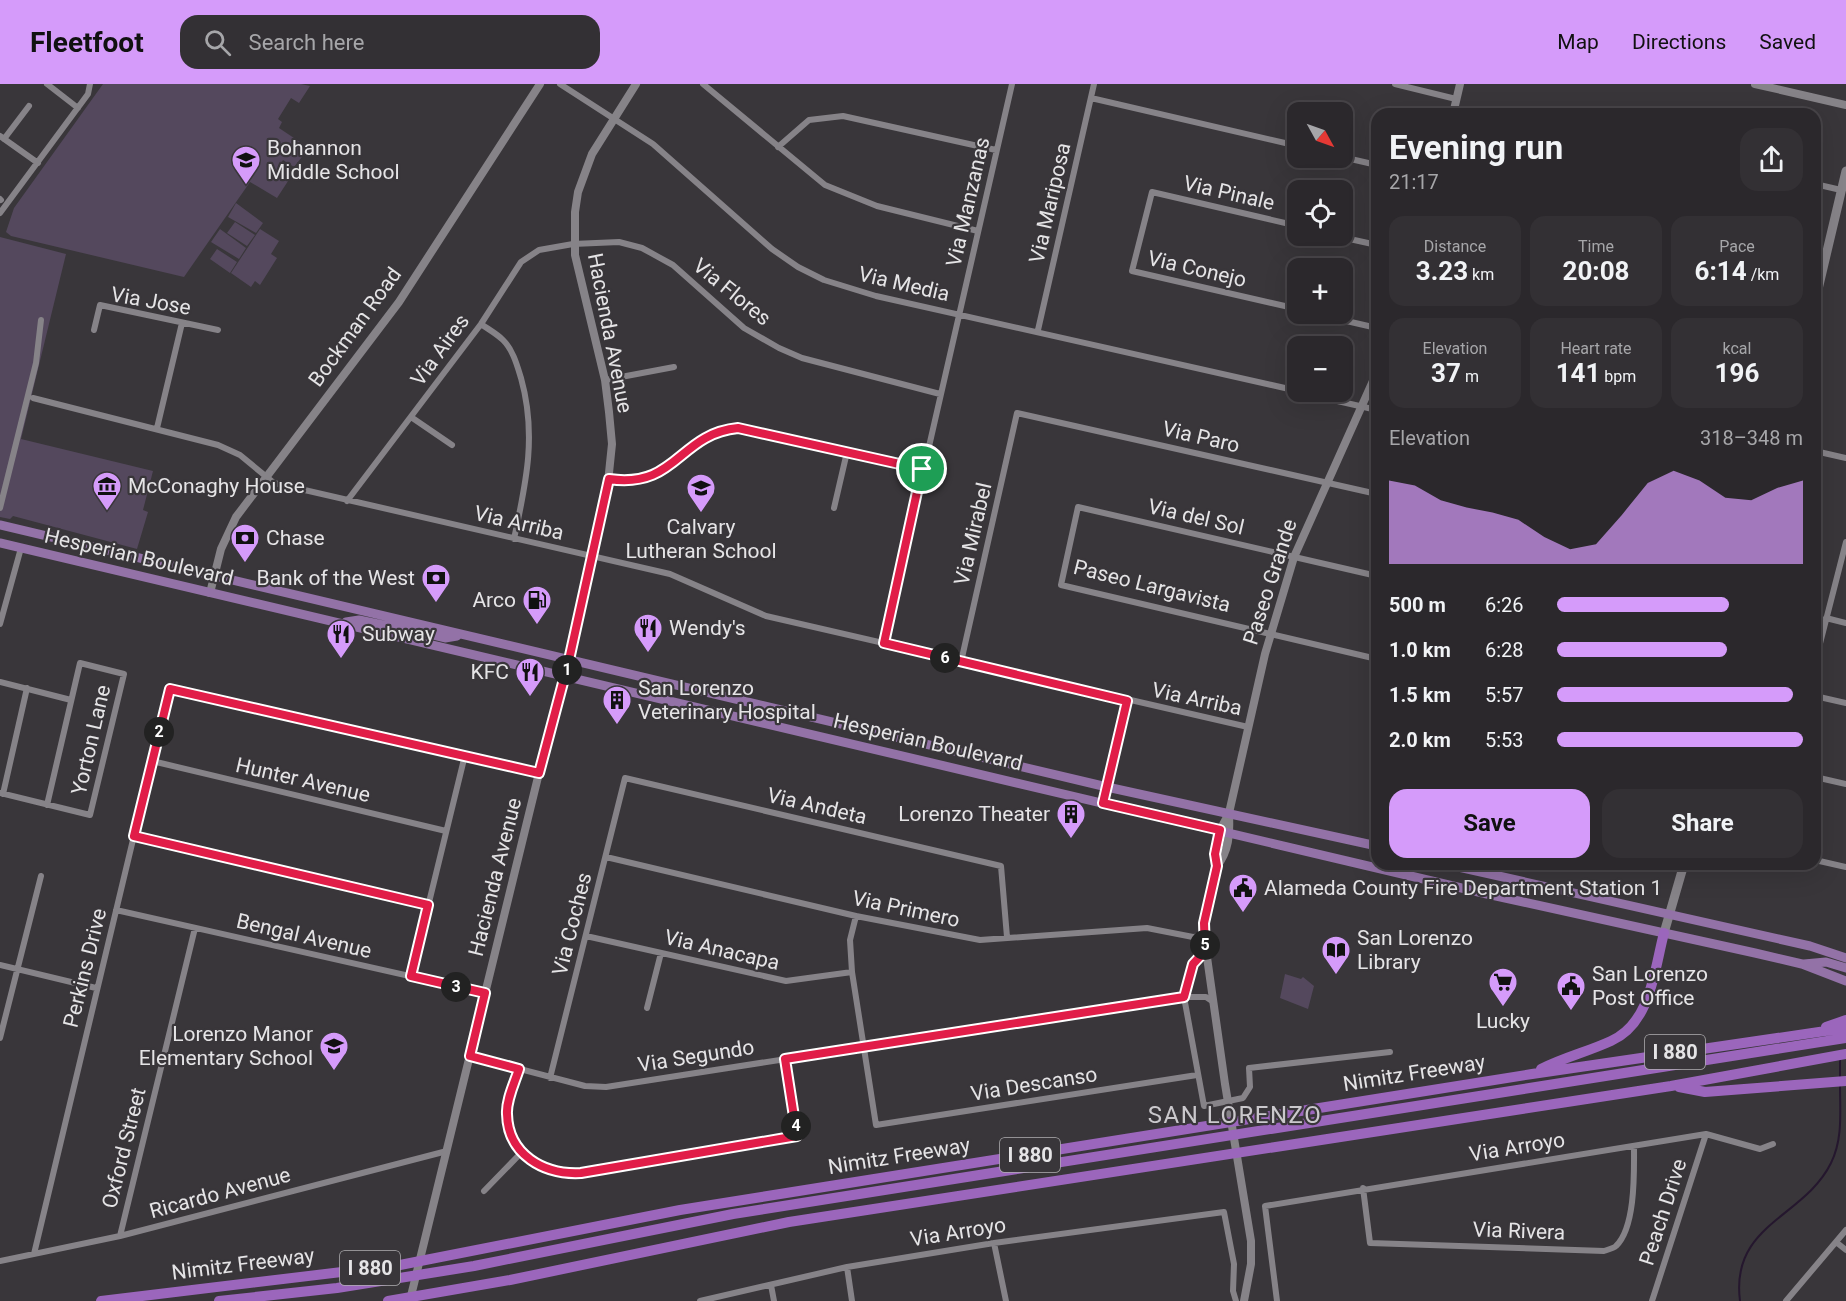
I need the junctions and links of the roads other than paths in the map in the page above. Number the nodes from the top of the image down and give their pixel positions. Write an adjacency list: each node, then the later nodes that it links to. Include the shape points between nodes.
1 (47, 84): 16 (street)
2 (90, 84): 16 (street)
3 (540, 84): 64 (street, Bockman Road, via 399,302)
4 (560, 84): 18 (street, Via Media)
5 (636, 84): 18 (street, Hacienda Avenue)
6 (703, 84): 21 (street)
7 (1012, 84): 22 (street, Via Manzanas)
8 (1094, 84): 12 (street, Via Mariposa)
9 (1395, 84): 13 (street)
10 (1460, 84): 13 (street)
11 (1755, 84): 15 (street)
12 (1091, 98): 20 (street); 46 (street, Via Mariposa)
13 (1456, 99): 17 (street)
14 (28, 105): 19 (street)
15 (1846, 105)
16 (78, 108): 24 (street)
17 (1454, 108)
18 (614, 119): 34 (street, Hacienda Avenue, via 584,173 574,212); 38 (street, Via Media, via 653,144 772,249 798,267 859,291)
19 (2, 138): 24 (street)
20 (1287, 143)
21 (778, 147): 22 (street, via 808,120 843,116); 32 (street, via 817,180 846,196)
22 (996, 150): 32 (street, Via Manzanas)
23 (1353, 160): 25 (street)
24 (38, 163): 30 (street)
25 (1371, 164)
26 (1846, 171): 28 (main road)
27 (1821, 185): 28 (street)
28 (1841, 190): 36 (main road)
29 (1152, 192): 31 (street, Via Pinale); 37 (street, Via Conejo, via 1132,271)
30 (0, 213)
31 (1287, 223)
32 (978, 231): 38 (street, Via Manzanas)
33 (1353, 240): 35 (street)
34 (573, 243): 42 (street, Via Aires, via 539,250 521,262); 48 (street, Hacienda Avenue); 51 (street, Via Flores, via 619,242 642,248 673,265 744,328 778,348 802,358)
35 (1371, 244)
36 (1821, 276)
37 (1287, 306)
38 (958, 314): 46 (street, Via Media); 51 (street, Via Manzanas)
39 (41, 320): 70 (street, via 36,363)
40 (182, 322): 44 (street, Via Jose, via 100,305); 45 (street, Via Jose); 58 (street)
41 (1353, 322): 43 (street)
42 (481, 324): 57 (street, Via Aires); 73 (street, via 504,341 516,359 526,397 529,471)
43 (1371, 327)
44 (94, 330)
45 (218, 330)
46 (1038, 330): 50 (street, Via Media)
47 (674, 367): 48 (street)
48 (605, 380): 65 (street, Hacienda Avenue, via 612,444)
49 (1371, 387): 54 (street, Paseo Grande)
50 (1287, 389)
51 (940, 394): 63 (street, Via Manzanas)
52 (33, 398): 58 (street, Via Arriba)
53 (1341, 402): 54 (street, Via Media)
54 (1363, 407): 55 (street, Via Media); 66 (street, Paseo Grande)
55 (1371, 409)
56 (1017, 414): 66 (street, Via Paro); 96 (street, Via Mirabel)
57 (411, 417): 59 (street); 68 (street, Via Aires)
58 (157, 428): 64 (street, Via Arriba, via 218,445 240,455)
59 (452, 445)
60 (847, 452): 63 (street); 65 (street, via 738,428 719,430 702,438 662,473 634,481); 71 (street)
61 (1821, 452): 62 (street)
62 (1846, 458)
63 (922, 469): 93 (street, Via Manzanas)
64 (266, 477): 68 (street, Via Arriba, via 274,483); 82 (street, Bockman Road, via 227,531)
65 (609, 479): 80 (street, Hacienda Avenue)
66 (1326, 482): 67 (street, Via Paro); 79 (street, Paseo Grande)
67 (1371, 493)
68 (348, 501): 73 (street, Via Arriba)
69 (1078, 507): 79 (street, Via del Sol); 89 (street, Paseo Largavista, via 1061,585)
70 (0, 508)
71 (834, 508)
72 (0, 525): 76 (main road, Hesperian Boulevard)
73 (514, 539): 80 (street, Via Arriba)
74 (1846, 542): 84 (street)
75 (0, 543): 77 (main road, Hesperian Boulevard)
76 (84, 546): 78 (main road, via 68,547); 82 (main road, Hesperian Boulevard)
77 (21, 548): 78 (main road, Hesperian Boulevard); 88 (street)
78 (56, 556): 83 (main road, Hesperian Boulevard)
79 (1294, 556): 81 (street, Via del Sol); 89 (street, Paseo Grande)
80 (593, 558): 93 (street, Via Arriba, via 670,574 766,616); 95 (street, Hacienda Avenue)
81 (1371, 575)
82 (213, 577): 83 (street, Bockman Road); 86 (main road, Hesperian Boulevard)
83 (210, 593): 85 (main road, Hesperian Boulevard)
84 (1826, 618): 87 (street); 92 (street)
85 (340, 622): 86 (main road, via 359,620 402,629); 91 (main road, Hesperian Boulevard)
86 (409, 623): 90 (main road, Hesperian Boulevard)
87 (1846, 623)
88 (0, 624)
89 (1271, 633): 94 (street, Paseo Largavista); 106 (street, Paseo Grande)
90 (463, 635): 91 (main road, via 445,638 412,630); 95 (main road, Hesperian Boulevard)
91 (401, 637): 97 (main road, Hesperian Boulevard)
92 (1821, 638)
93 (884, 643): 96 (street, Via Arriba)
94 (1371, 658)
95 (569, 660): 97 (street, Hacienda Avenue); 100 (main road, Hesperian Boulevard)
96 (961, 662): 103 (street, Via Arriba)
97 (565, 675): 104 (main road, Hesperian Boulevard); 109 (street, Hacienda Avenue)
98 (0, 682): 99 (street)
99 (27, 688): 102 (street); 114 (street)
100 (713, 694): 104 (main road, via 700,701); 113 (main road, Hesperian Boulevard)
101 (1821, 697): 105 (street)
102 (71, 700): 116 (street); 116 (street, Yorton Lane, via 80,663 124,674 90,815)
103 (1127, 701): 106 (street, Via Arriba); 113 (street)
104 (682, 703): 115 (main road, Hesperian Boulevard)
105 (1846, 703)
106 (1248, 727): 117 (street, Paseo Grande)
107 (465, 755): 108 (street, Perkins Drive, via 170,689); 109 (street); 118 (street)
108 (152, 761): 118 (street, Hunter Avenue); 120 (street, Perkins Drive)
109 (539, 773): 150 (street, Hacienda Avenue)
110 (626, 778): 122 (street, Via Coches); 138 (street, Via Andeta, via 1001,866)
111 (1821, 778): 112 (street)
112 (1846, 784)
113 (1107, 787): 115 (street); 117 (main road, Hesperian Boulevard)
114 (1, 794): 116 (street)
115 (1103, 803): 119 (main road, Hesperian Boulevard)
116 (47, 805)
117 (1229, 813): 119 (street, Paseo Grande); 121 (main road, Hesperian Boulevard)
118 (446, 831): 130 (street)
119 (1225, 831): 124 (main road, Hesperian Boulevard); 137 (street, Paseo Grande, via 1215,854 1217,866)
120 (134, 836): 130 (street); 131 (street, Perkins Drive)
121 (1371, 845)
122 (606, 857): 133 (street, Via Primero); 136 (street, Via Coches)
123 (1821, 861): 125 (street)
124 (1371, 865)
125 (1846, 867)
126 (1393, 870): 135 (main road, Hesperian Boulevard)
127 (1472, 870): 132 (main road)
128 (1682, 870): 132 (main road)
129 (41, 876): 145 (street)
130 (428, 905): 147 (street)
131 (116, 910): 134 (street, Bengal Avenue); 149 (street, Perkins Drive)
132 (1671, 915): 135 (main road); 141 (main road, via 1810,946)
133 (856, 916): 138 (street, Via Primero, via 962,938); 146 (street, via 850,940)
134 (195, 928): 147 (street, Bengal Avenue); 178 (street, Oxford Street)
135 (1664, 933): 142 (main road, Hesperian Boulevard); 165 (highway, via 1646,1005 1626,1032)
136 (586, 936): 140 (street, Via Anacapa); 167 (street, Via Coches)
137 (1204, 936): 138 (street, Via Primero, via 1147,928); 139 (street, Paseo Grande)
138 (1007, 937)
139 (1205, 951): 151 (street, via 1193,964); 152 (street, Paseo Grande)
140 (662, 953): 146 (street, Via Anacapa, via 786,981); 153 (street)
141 (1846, 958)
142 (1802, 964): 144 (main road, via 1826,962); 148 (main road, Hesperian Boulevard)
143 (0, 965): 145 (street)
144 (1846, 968)
145 (16, 969): 149 (street); 157 (street)
146 (852, 972): 159 (street)
147 (411, 976): 150 (street, Bengal Avenue)
148 (1846, 981)
149 (96, 988): 184 (street, Perkins Drive)
150 (485, 993): 162 (street, Hacienda Avenue)
151 (1184, 997): 152 (street, Via Segundo, via 1206,997); 159 (street, Via Segundo); 166 (street)
152 (1212, 1001): 197 (street, Paseo Grande, via 1242,1182 1251,1264)
153 (647, 1008)
154 (1846, 1020): 156 (highway)
155 (1846, 1028): 156 (highway, I 880)
156 (1831, 1031): 158 (highway, I 880); 165 (highway, Nimitz Freeway / I 880); 183 (highway, I 880, via 733,1214)
157 (0, 1038)
158 (1846, 1038)
159 (864, 1045): 163 (street, Via Segundo); 166 (street, Via Descanso, via 876,1125)
160 (1390, 1052): 166 (street, via 1249,1068 1250,1087 1244,1098 1203,1106)
161 (1846, 1054): 169 (highway, I 880)
162 (470, 1056): 164 (street, Via Segundo); 173 (street, Hacienda Avenue)
163 (785, 1059): 167 (street, Via Segundo, via 606,1087); 174 (street, via 797,1136 563,1174 538,1166)
164 (519, 1069): 167 (street, Via Segundo); 174 (street, via 507,1112 510,1133)
165 (1532, 1074): 181 (highway, Nimitz Freeway / I 880, via 680,1210)
166 (1197, 1075)
167 (550, 1078)
168 (1846, 1081): 169 (highway, via 1705,1092)
169 (1671, 1086): 190 (highway, I 880, via 789,1222)
170 (1706, 1134): 171 (street, Via Arroyo, via 1760,1149); 172 (street, Via Arroyo); 199 (street, Peach Drive)
171 (1773, 1144)
172 (1634, 1146): 175 (street, Via Arroyo); 175 (street, Via Rivera, via 1635,1192 1623,1234 1616,1246 1604,1251 1370,1243)
173 (447, 1151): 178 (street, Ricardo Avenue); 191 (street, Hacienda Avenue)
174 (521, 1153): 176 (street)
175 (1363, 1188): 198 (street, Via Arroyo, via 1264,1206)
176 (484, 1191)
177 (1846, 1230): 179 (street)
178 (120, 1236): 184 (street, Ricardo Avenue)
179 (1836, 1242): 182 (street); 200 (street)
180 (994, 1243): 186 (street, Via Arroyo); 195 (street); 196 (street, Via Arroyo, via 1224,1212)
181 (506, 1245): 183 (highway); 188 (highway, Nimitz Freeway / I 880, via 400,1265)
182 (1846, 1250)
183 (538, 1253): 189 (highway, I 880, via 337,1288)
184 (34, 1254): 185 (street, Ricardo Avenue)
185 (0, 1261)
186 (847, 1267): 187 (street, Via Arroyo); 194 (street)
187 (771, 1284): 192 (street, Via Arroyo); 193 (street)
188 (101, 1301)
189 (219, 1301)
190 (388, 1301)
191 (410, 1301)
192 (700, 1301)
193 (774, 1301)
194 (852, 1301)
195 (1006, 1301)
196 (1236, 1301)
197 (1244, 1301)
198 (1277, 1301)
199 (1652, 1301)
200 (1786, 1301)

